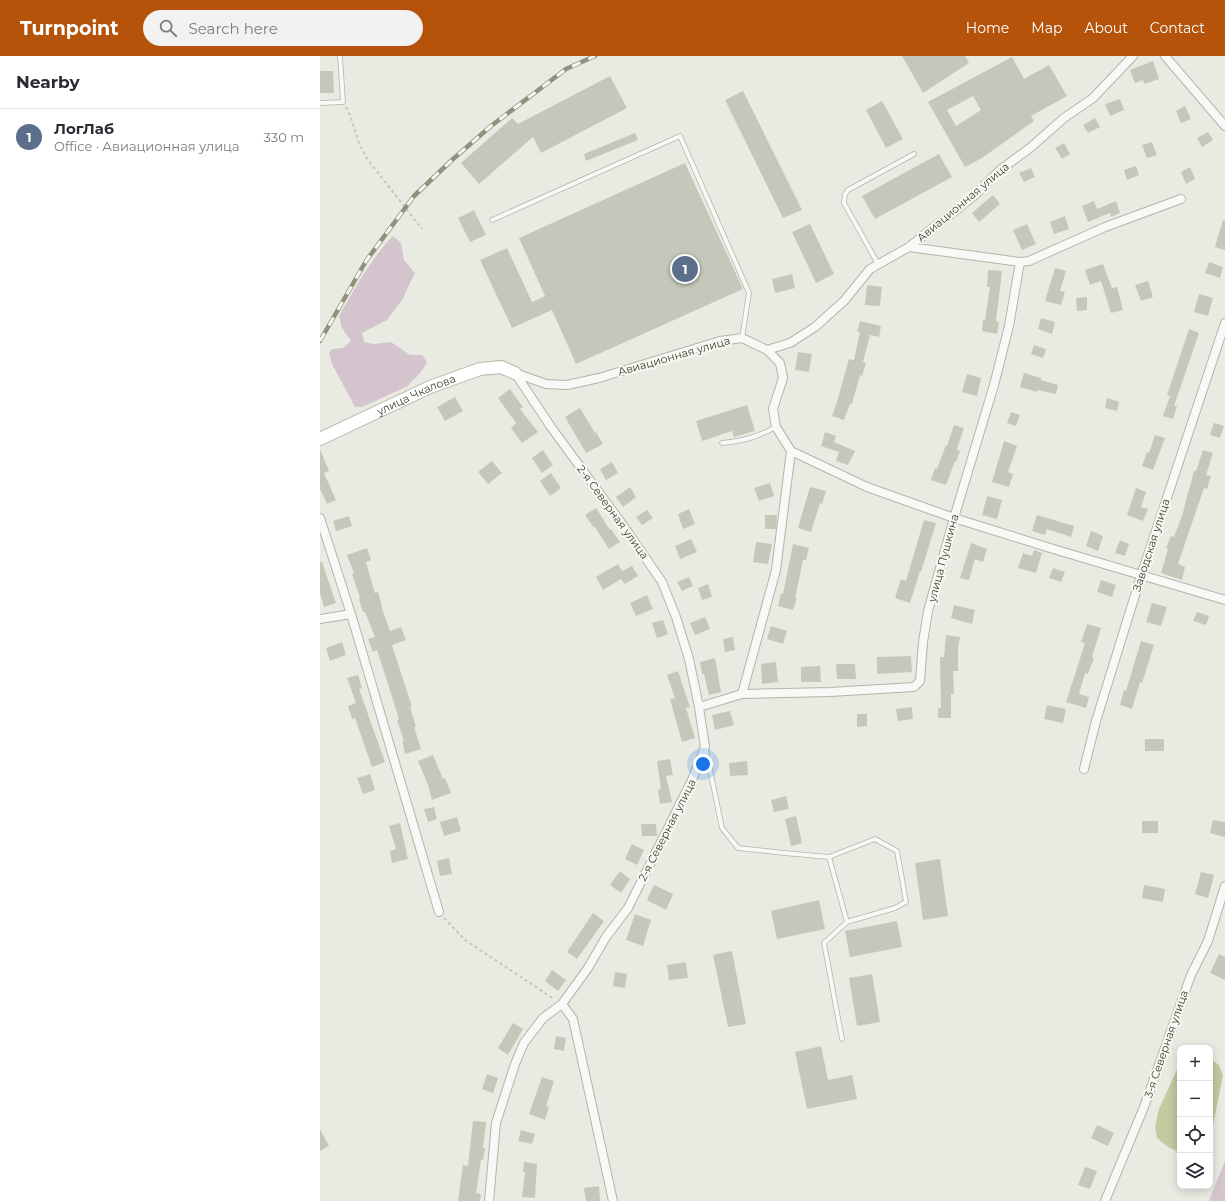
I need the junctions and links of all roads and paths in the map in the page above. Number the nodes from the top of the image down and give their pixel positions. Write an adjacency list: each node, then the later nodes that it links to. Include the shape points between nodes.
1 (340, 56): 4 (lane)
2 (1133, 56): 11 (street, Авиационная улица, via 1093,98 1064,118 1000,170 975,195)
3 (1165, 56): 6 (street)
4 (343, 102): 5 (lane); 10 (path, via 368,160)
5 (320, 103)
6 (1225, 126)
7 (914, 154): 13 (lane, via 845,194 844,203)
8 (1181, 199): 12 (street, via 1105,227 1029,261)
9 (492, 220): 15 (lane, via 680,136 749,293)
10 (422, 228)
11 (909, 246): 12 (street); 13 (street, Авиационная улица)
12 (1020, 262): 23 (street, улица Пушкина, via 1009,326 994,385)
13 (878, 264): 16 (street, Авиационная улица, via 870,269 844,301 815,327 790,343)
14 (1225, 323): 24 (street, Заводская улица)
15 (742, 338): 16 (street, Авиационная улица); 17 (street, Авиационная улица, via 720,341 599,378 567,385 546,384)
16 (767, 350): 18 (street, via 780,363 783,378 773,409)
17 (515, 373): 19 (street, улица Чкалова, via 501,367 480,369 430,386); 29 (street, 2-я Северная улица, via 662,582 689,659)
18 (776, 427): 20 (lane, via 742,441); 21 (street)
19 (320, 439)
20 (722, 443)
21 (791, 451): 23 (street, via 867,487); 28 (street, via 776,570)
22 (320, 518): 26 (street)
23 (954, 518): 24 (street); 28 (street, улица Пушкина, via 928,611 920,681 914,687)
24 (1141, 576): 25 (street); 31 (street, Заводская улица, via 1096,721)
25 (1225, 600)
26 (351, 614): 27 (street); 34 (street)
27 (320, 619)
28 (742, 694): 29 (street)
29 (699, 707): 30 (street, 2-я Северная улица)
30 (705, 747): 32 (lane, via 722,828 738,848); 36 (street, 2-я Северная улица, via 692,780 628,908)
31 (1084, 769)
32 (829, 857): 35 (lane); 35 (lane, via 875,839 897,851 906,902 895,908)
33 (1225, 886): 40 (street, 3-я Северная улица, via 1208,941 1191,975 1144,1107)
34 (439, 912): 36 (path, via 465,940)
35 (847, 922): 37 (lane, via 824,943)
36 (562, 1004): 38 (street, 2-я Северная улица, via 542,1018 524,1043 515,1064 496,1123); 39 (street, via 573,1019)
37 (842, 1039)
38 (489, 1201)
39 (613, 1201)
40 (1105, 1201)

